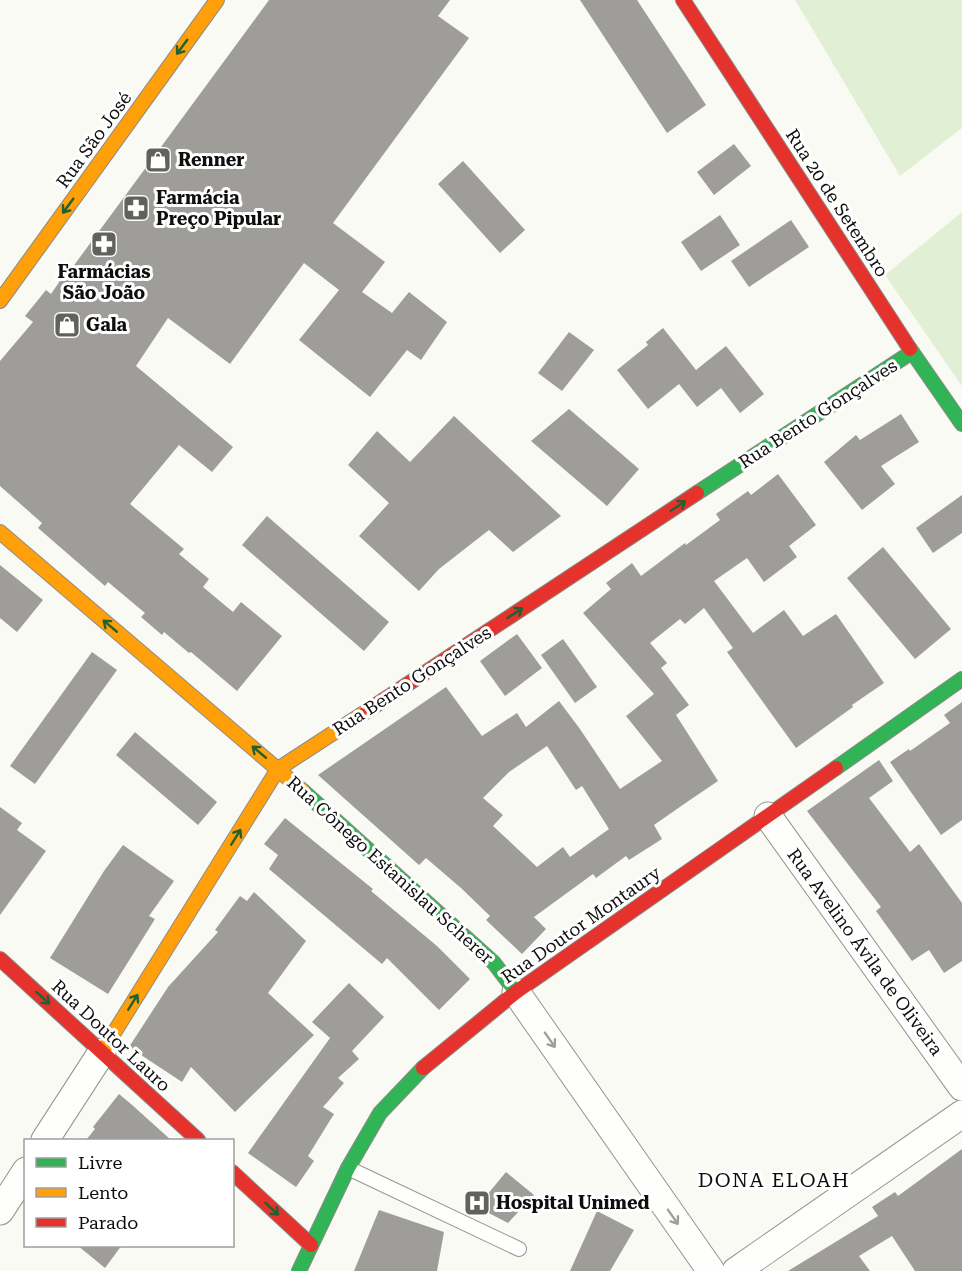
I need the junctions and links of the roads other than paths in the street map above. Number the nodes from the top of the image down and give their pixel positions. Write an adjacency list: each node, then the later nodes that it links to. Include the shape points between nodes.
1 (217, 0): 3 (street, Rua São José, one-way to 3)
2 (683, 0): 4 (street, Rua 20 de Setembro)
3 (0, 301)
4 (912, 352): 5 (street, Rua 20 de Setembro); 8 (street, Rua Bento Gonçalves, one-way to 4)
5 (962, 424)
6 (0, 532): 8 (street, Rua Cônego Estanislau Scherer, one-way to 6)
7 (962, 679): 9 (street, Rua Doutor Montaury)
8 (278, 769): 11 (street, Rua Cônego Estanislau Scherer, via 494,963); 12 (street, Rua Bento Gonçalves, one-way to 8)
9 (768, 816): 11 (street, Rua Doutor Montaury); 13 (street, Rua Avelino Ávila de Oliveira)
10 (0, 958): 12 (street, Rua Doutor Lauro, one-way to 12)
11 (516, 992): 17 (street, Rua Doutor Montaury, via 426,1065 380,1113); 24 (street, Rua Cônego Estanislau Scherer, one-way to 24)
12 (102, 1052): 15 (street, Rua Bento Gonçalves); 16 (street, Rua Doutor Lauro)
13 (962, 1088)
14 (962, 1114): 25 (street)
15 (46, 1139)
16 (197, 1139)
17 (348, 1168): 21 (street, Rua Doutor Montaury); 22 (lane)
18 (24, 1174): 20 (street)
19 (234, 1175): 21 (street, one-way to 21)
20 (0, 1211)
21 (311, 1245): 23 (street, Rua Doutor Montaury)
22 (519, 1249)
23 (299, 1271)
24 (711, 1271)
25 (736, 1271)

